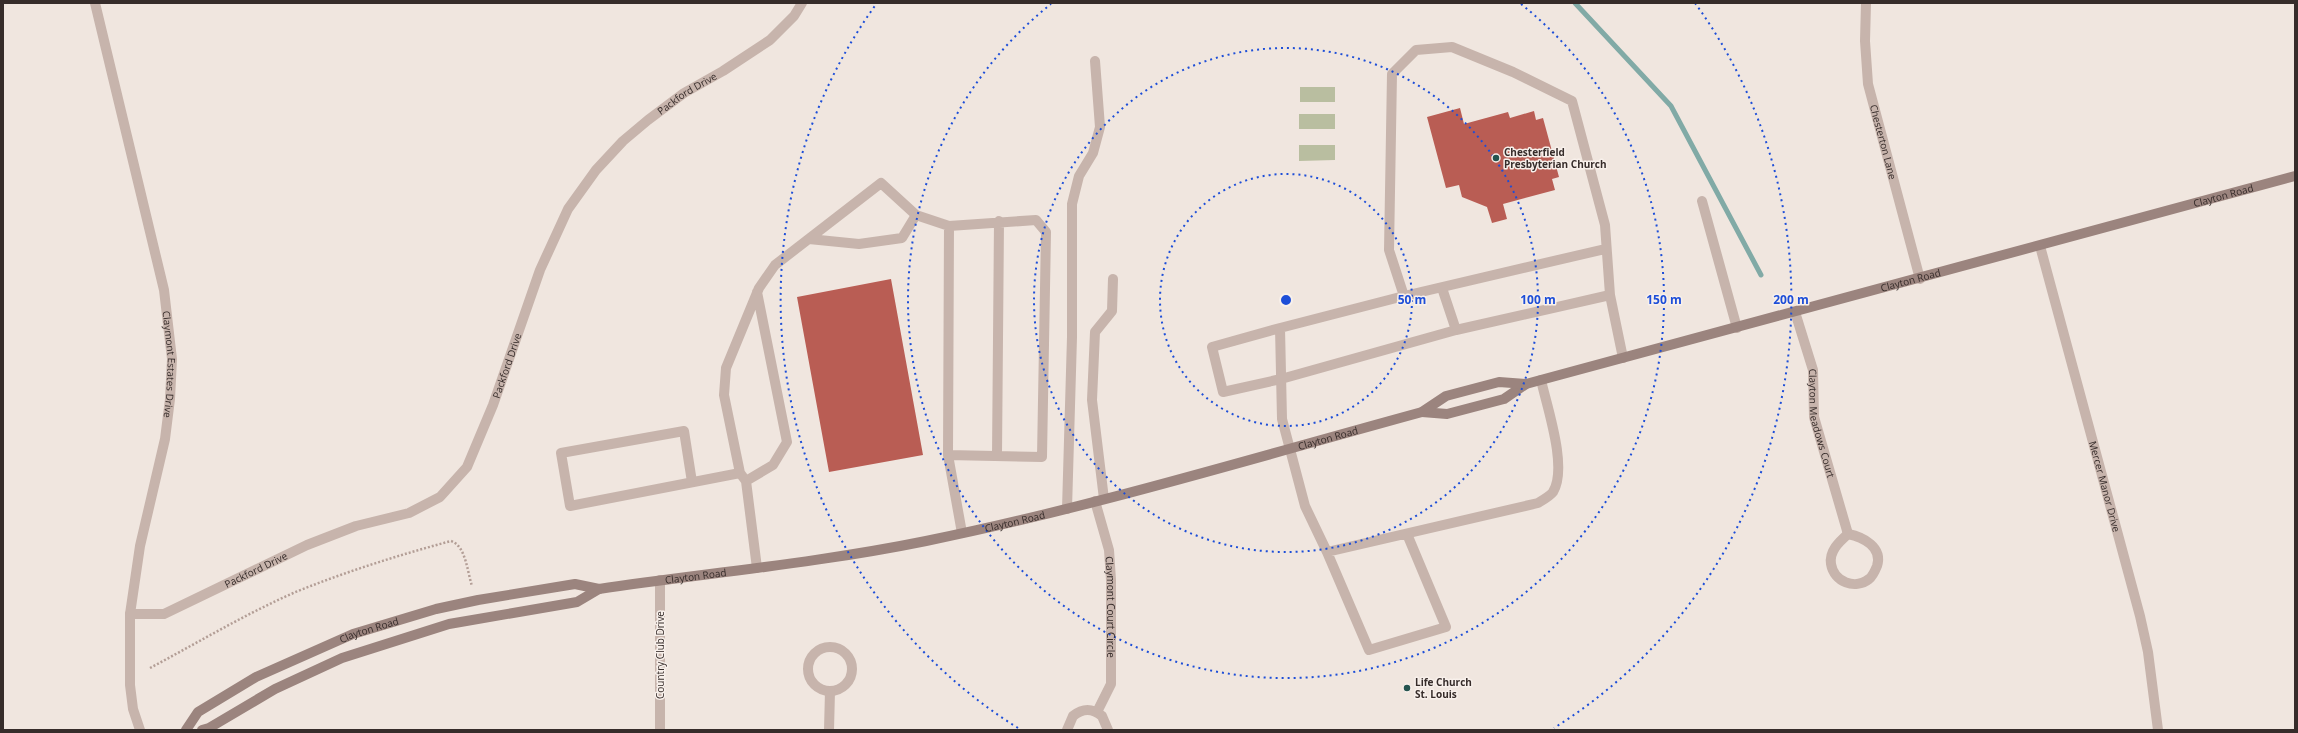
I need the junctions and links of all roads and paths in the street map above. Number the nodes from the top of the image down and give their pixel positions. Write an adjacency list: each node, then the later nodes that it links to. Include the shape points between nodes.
1 (94, 3): 43 (street, Claymont Estates Drive, via 164,290 172,359 165,439 140,546)
2 (802, 3): 43 (street, Packford Drive, via 794,16 770,40 684,93 623,141 596,170 568,209 540,270 493,406 467,467 440,497 408,513 356,526 308,545 164,614)
3 (1866, 3): 14 (street, Chesterton Lane, via 1868,84)
4 (1094, 61): 34 (street, via 1100,127 1093,153 1079,176 1072,204 1072,337)
5 (2294, 178): 11 (main road, Clayton Road)
6 (1702, 201): 21 (street)
7 (916, 215): 9 (street); 10 (street, via 902,238 859,244); 10 (street, via 881,183)
8 (999, 221): 9 (street); 30 (street); 30 (street, via 1036,220 1046,232 1042,457)
9 (949, 226): 29 (street)
10 (809, 239): 16 (street, via 775,265)
11 (2040, 246): 14 (main road, Clayton Road); 54 (street, Mercer Manor Drive, via 2140,616 2148,652)
12 (1605, 249): 15 (street); 17 (street); 18 (street, via 1605,225 1572,101 1513,72 1452,47 1416,50 1392,74 1389,250)
13 (1113, 279): 33 (street, Claymont Court Circle, via 1112,310 1095,332 1092,400)
14 (1920, 279): 19 (main road, Clayton Road)
15 (1442, 288): 18 (street); 22 (street)
16 (757, 292): 31 (street, via 726,368 724,395); 31 (street, via 787,442 773,465)
17 (1610, 295): 22 (street); 23 (street)
18 (1404, 296): 20 (street)
19 (1795, 312): 21 (main road, Clayton Road); 37 (street, Clayton Meadows Court, via 1813,370 1814,417)
20 (1280, 328): 24 (street); 24 (street, via 1212,347 1223,392)
21 (1737, 328): 23 (main road, Clayton Road)
22 (1456, 330): 24 (street)
23 (1623, 358): 25 (main road, Clayton Road)
24 (1281, 379): 28 (street, via 1282,420)
25 (1541, 380): 26 (main road, Clayton Road); 36 (street, via 1559,476 1552,492 1538,503)
26 (1526, 384): 27 (main road, Clayton Road, via 1504,399 1447,414); 27 (main road, Clayton Road, via 1499,382 1446,396)
27 (1422, 412): 28 (main road, Clayton Road)
28 (1291, 448): 33 (main road, Clayton Road); 38 (street, via 1305,506)
29 (948, 455): 30 (street); 35 (street)
30 (997, 456)
31 (743, 477): 32 (street); 39 (street)
32 (692, 482): 32 (street, via 570,506 562,453 684,431)
33 (1100, 500): 34 (main road, Clayton Road); 46 (street, Claymont Court Circle, via 1112,580 1111,684)
34 (1067, 509): 35 (main road, Clayton Road)
35 (962, 534): 39 (main road, Clayton Road)
36 (1407, 534): 38 (street); 38 (street, via 1446,627 1369,650)
37 (1848, 534): 37 (street, via 1833,551 1831,566 1840,579 1852,584 1860,583 1874,573 1878,563 1877,555 1865,539)
38 (1327, 552)
39 (757, 568): 40 (main road, Clayton Road)
40 (660, 580): 42 (main road, Clayton Road); 50 (street, Country Club Drive)
41 (472, 586): 44 (path, via 463,550 451,541 359,568 297,592 234,622)
42 (599, 590): 48 (main road, Clayton Road, via 575,584 478,600 436,608 353,634 256,677 198,712); 49 (main road, Clayton Road, via 577,602 448,624 342,658 275,689)
43 (130, 614): 47 (street, Claymont Estates Drive, via 130,685 133,708)
44 (150, 668)
45 (830, 691): 45 (street, via 844,686 852,668 851,661 841,650 827,647 814,654 808,667 812,681 823,690); 51 (street)
46 (1096, 712): 52 (street, via 1078,712 1069,721); 53 (street, via 1106,721)
47 (140, 730)
48 (186, 730)
49 (202, 730)
50 (660, 730)
51 (829, 730)
52 (1067, 730)
53 (1108, 730)
54 (2158, 730)

